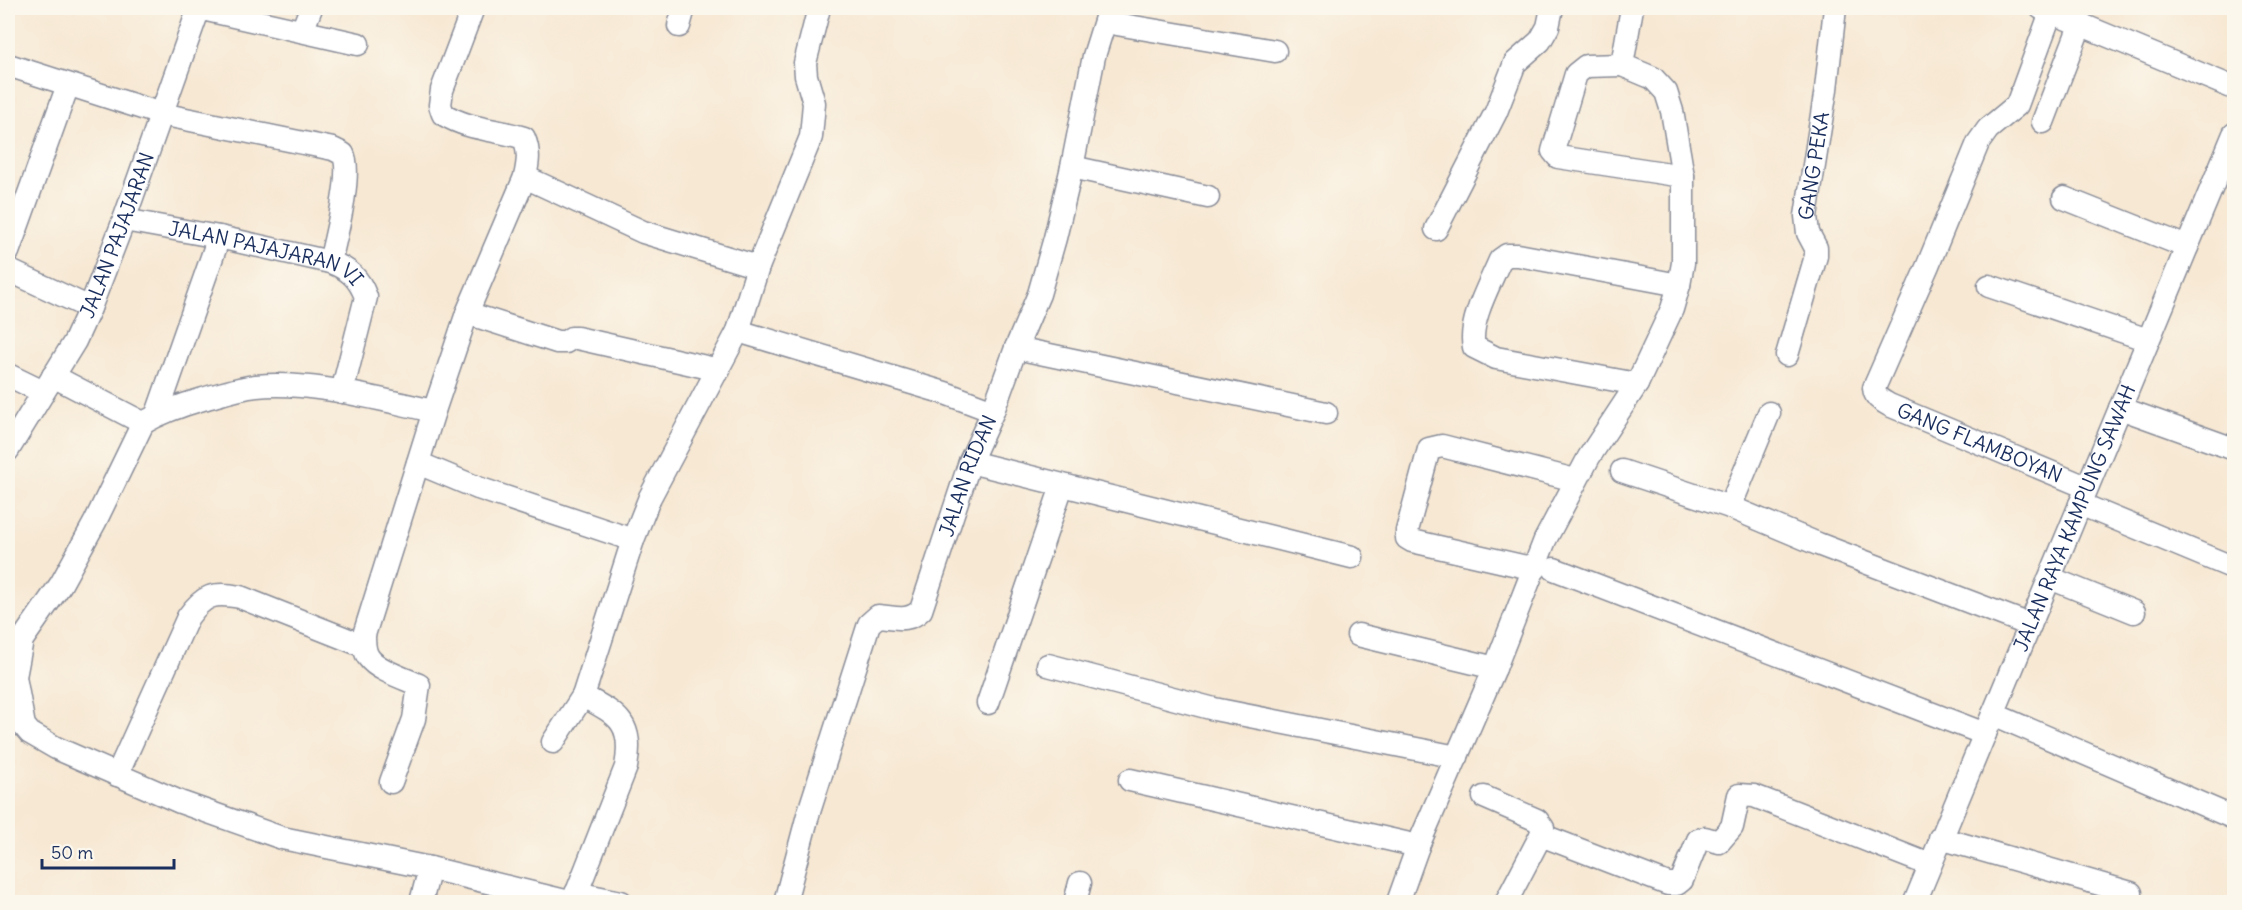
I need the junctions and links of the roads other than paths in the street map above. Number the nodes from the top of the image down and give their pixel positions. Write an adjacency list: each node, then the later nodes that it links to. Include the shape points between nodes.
1 (198, 8): 11 (street); 18 (street, JALAN PAJAJARAN)
2 (311, 8): 11 (street)
3 (473, 8): 23 (street, via 440,105 443,114 457,123 524,138 528,147)
4 (819, 8): 32 (street, via 805,63 814,103 811,137)
5 (1552, 8): 27 (street, via 1540,41 1515,63 1496,112)
6 (1632, 8): 15 (street)
7 (1835, 8): 41 (street, GANG PEKA, via 1806,216 1816,256)
8 (2046, 10): 10 (street); 60 (street, GANG FLAMBOYAN, via 2017,105 1988,129 1977,144 1875,381 1875,394 1889,405)
9 (1107, 15): 13 (street); 21 (street, JALAN RIDAN, via 1094,56)
10 (2081, 24): 17 (street); 19 (street)
11 (302, 31): 12 (street)
12 (357, 44)
13 (1275, 51)
14 (8, 65): 16 (street)
15 (1622, 65): 22 (street, via 1653,78 1666,92); 22 (street, via 1586,66 1576,75 1553,151 1558,157)
16 (68, 85): 18 (street); 30 (street)
17 (2235, 88)
18 (161, 114): 26 (street, JALAN PAJAJARAN); 31 (street, via 343,154 346,180)
19 (2043, 122)
20 (2232, 147): 29 (street, JALAN RAYA KAMPUNG SAWAH)
21 (1072, 166): 24 (street); 40 (street, JALAN RIDAN, via 1039,294)
22 (1683, 176): 34 (street, via 1683,263)
23 (525, 177): 32 (street, via 643,232); 37 (street)
24 (1208, 198)
25 (2064, 198): 29 (street)
26 (124, 220): 28 (street, JALAN PAJAJARAN VI); 36 (street, JALAN PAJAJARAN)
27 (1436, 229)
28 (219, 237): 31 (street, JALAN PAJAJARAN VI); 52 (street)
29 (2187, 247): 39 (street, JALAN RAYA KAMPUNG SAWAH)
30 (8, 252)
31 (330, 262): 46 (street, JALAN PAJAJARAN VI, via 354,275 366,297)
32 (758, 267): 38 (street)
33 (8, 270): 36 (street)
34 (1679, 285): 45 (street); 45 (street, via 1518,255 1500,260 1473,326 1474,347 1496,358)
35 (1989, 286): 39 (street)
36 (90, 308): 44 (street, JALAN PAJAJARAN)
37 (467, 313): 42 (street, via 557,342 577,338); 48 (street)
38 (738, 331): 42 (street); 49 (street)
39 (2148, 340): 47 (street, JALAN RAYA KAMPUNG SAWAH)
40 (1016, 348): 49 (street, JALAN RIDAN); 51 (street)
41 (1787, 355)
42 (719, 370): 62 (street, via 660,475)
43 (8, 375): 44 (street)
44 (48, 384): 52 (street); 54 (street, JALAN PAJAJARAN)
45 (1637, 384): 58 (street)
46 (342, 392): 48 (street); 52 (street, via 285,386 236,389)
47 (2120, 408): 53 (street); 60 (street, JALAN RAYA KAMPUNG SAWAH)
48 (434, 411): 56 (street)
49 (993, 411): 55 (street, JALAN RIDAN)
50 (1769, 412): 61 (street)
51 (1326, 413)
52 (150, 419): 70 (street, via 61,584)
53 (2235, 448)
54 (8, 450)
55 (970, 462): 59 (street); 96 (street, JALAN RIDAN, via 921,610 909,619 878,616 869,624 808,815)
56 (418, 463): 62 (street, via 478,488); 71 (street, via 368,617)
57 (1622, 471): 61 (street)
58 (1575, 480): 65 (street, via 1545,540); 65 (street, via 1442,446 1429,449 1407,538)
59 (1062, 486): 63 (street); 76 (street)
60 (2083, 496): 64 (street, GANG FLAMBOYAN); 66 (street, JALAN RAYA KAMPUNG SAWAH)
61 (1730, 507): 68 (street)
62 (633, 540): 75 (street)
63 (1352, 557)
64 (2235, 568)
65 (1544, 569): 73 (street); 77 (street)
66 (2050, 578): 67 (street); 68 (street, JALAN RAYA KAMPUNG SAWAH)
67 (2134, 612)
68 (2030, 625): 77 (street, JALAN RAYA KAMPUNG SAWAH)
69 (1358, 635): 73 (street)
70 (15, 637): 74 (street)
71 (364, 646): 80 (street, via 240,597 224,594 205,598 188,617); 82 (street, via 375,664 419,685 414,719)
72 (1048, 665): 79 (street, via 1214,708)
73 (1495, 668): 79 (street)
74 (11, 686): 80 (street, via 30,733)
75 (583, 696): 78 (street); 91 (street, via 613,712 629,740 626,766)
76 (988, 703)
77 (1989, 724): 84 (street); 86 (street, JALAN RAYA KAMPUNG SAWAH)
78 (553, 742)
79 (1457, 757): 87 (street)
80 (117, 775): 89 (street, via 282,838)
81 (1130, 780): 87 (street)
82 (391, 782)
83 (1484, 797): 85 (street, via 1536,820 1543,828)
84 (2235, 818)
85 (1541, 835): 88 (street, via 1675,885 1682,880 1698,840 1719,842 1726,835 1732,827 1739,795 1745,794); 97 (street)
86 (1940, 838): 88 (street, JALAN RAYA KAMPUNG SAWAH); 90 (street)
87 (1418, 846): 92 (street)
88 (1930, 865): 93 (street, JALAN RAYA KAMPUNG SAWAH)
89 (430, 868): 91 (street); 94 (street)
90 (2131, 893)
91 (573, 899): 95 (street)
92 (1403, 901)
93 (1917, 902)
94 (421, 903)
95 (621, 903)
96 (785, 903)
97 (1506, 903)

